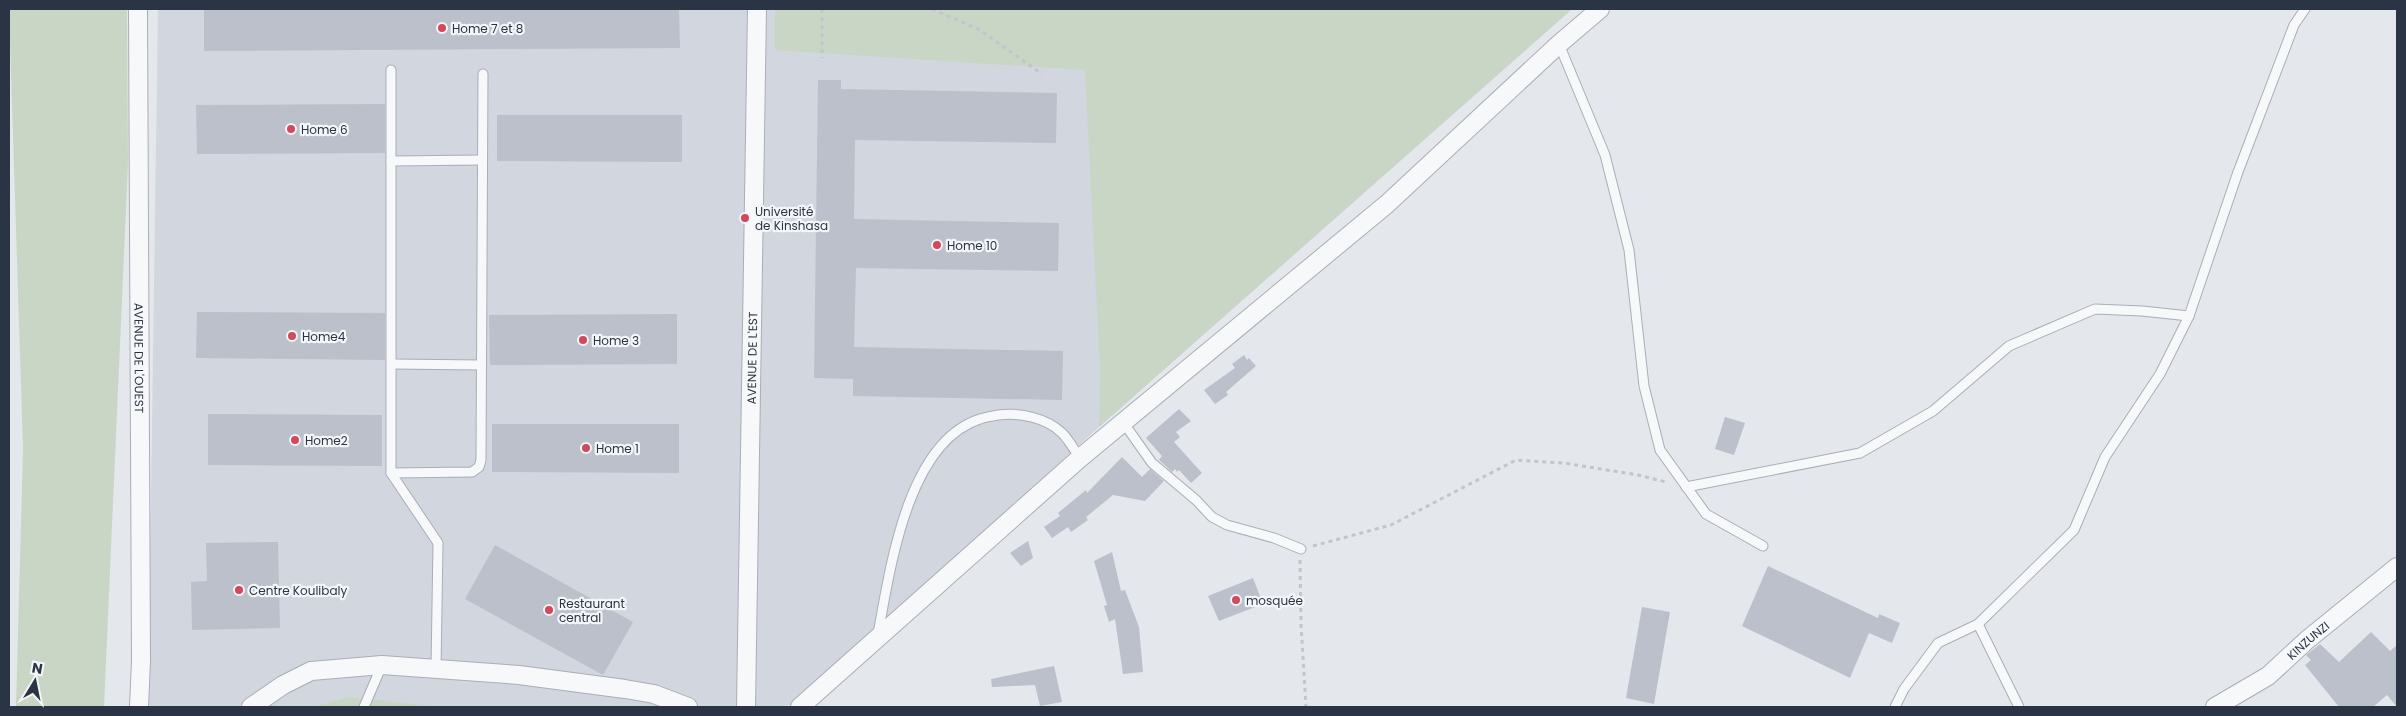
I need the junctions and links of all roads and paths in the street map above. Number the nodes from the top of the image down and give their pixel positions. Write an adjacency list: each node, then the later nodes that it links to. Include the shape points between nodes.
1 (138, 9): 28 (street, AVENUE DE L'OUEST)
2 (757, 9): 32 (street, AVENUE DE L'EST)
3 (822, 9): 8 (path)
4 (932, 9): 11 (path, via 980,30)
5 (2305, 9): 14 (lane, via 2294,25 2238,172)
6 (1595, 11): 7 (street)
7 (1559, 44): 17 (street, via 1387,204); 20 (lane, via 1605,155 1627,241 1644,386 1660,450)
8 (822, 58)
9 (391, 70): 13 (lane)
10 (483, 74): 12 (lane)
11 (1042, 74)
12 (482, 160): 13 (lane); 16 (lane)
13 (391, 161): 15 (lane)
14 (2189, 316): 20 (lane, via 2095,309 2009,346 1934,411 1860,453); 24 (lane, via 2160,374 2105,457 2074,530)
15 (392, 364): 16 (lane); 19 (lane)
16 (481, 365): 19 (lane, via 481,460 476,470)
17 (1123, 422): 18 (street); 22 (lane, via 1152,463 1212,517)
18 (1080, 458): 25 (street); 25 (lane, via 1062,433 1037,418 1011,413 979,419 951,436 928,462 903,518)
19 (391, 473): 27 (lane, via 438,543)
20 (1686, 488): 21 (lane, via 1706,514); 22 (path, via 1629,473 1564,463 1516,460 1391,525)
21 (1763, 546)
22 (1301, 549): 34 (path, via 1300,600)
23 (2397, 567): 37 (street, KINZUNZI, via 2268,676)
24 (1978, 624): 35 (lane, via 1938,643); 36 (lane)
25 (877, 638): 33 (street)
26 (382, 665): 27 (street); 29 (street, via 310,671); 30 (lane)
27 (436, 669): 31 (street, via 625,689 654,694)
28 (139, 707)
29 (251, 707)
30 (364, 707)
31 (688, 707)
32 (746, 707)
33 (800, 707)
34 (1306, 707)
35 (1894, 707)
36 (2018, 707)
37 (2215, 707)

